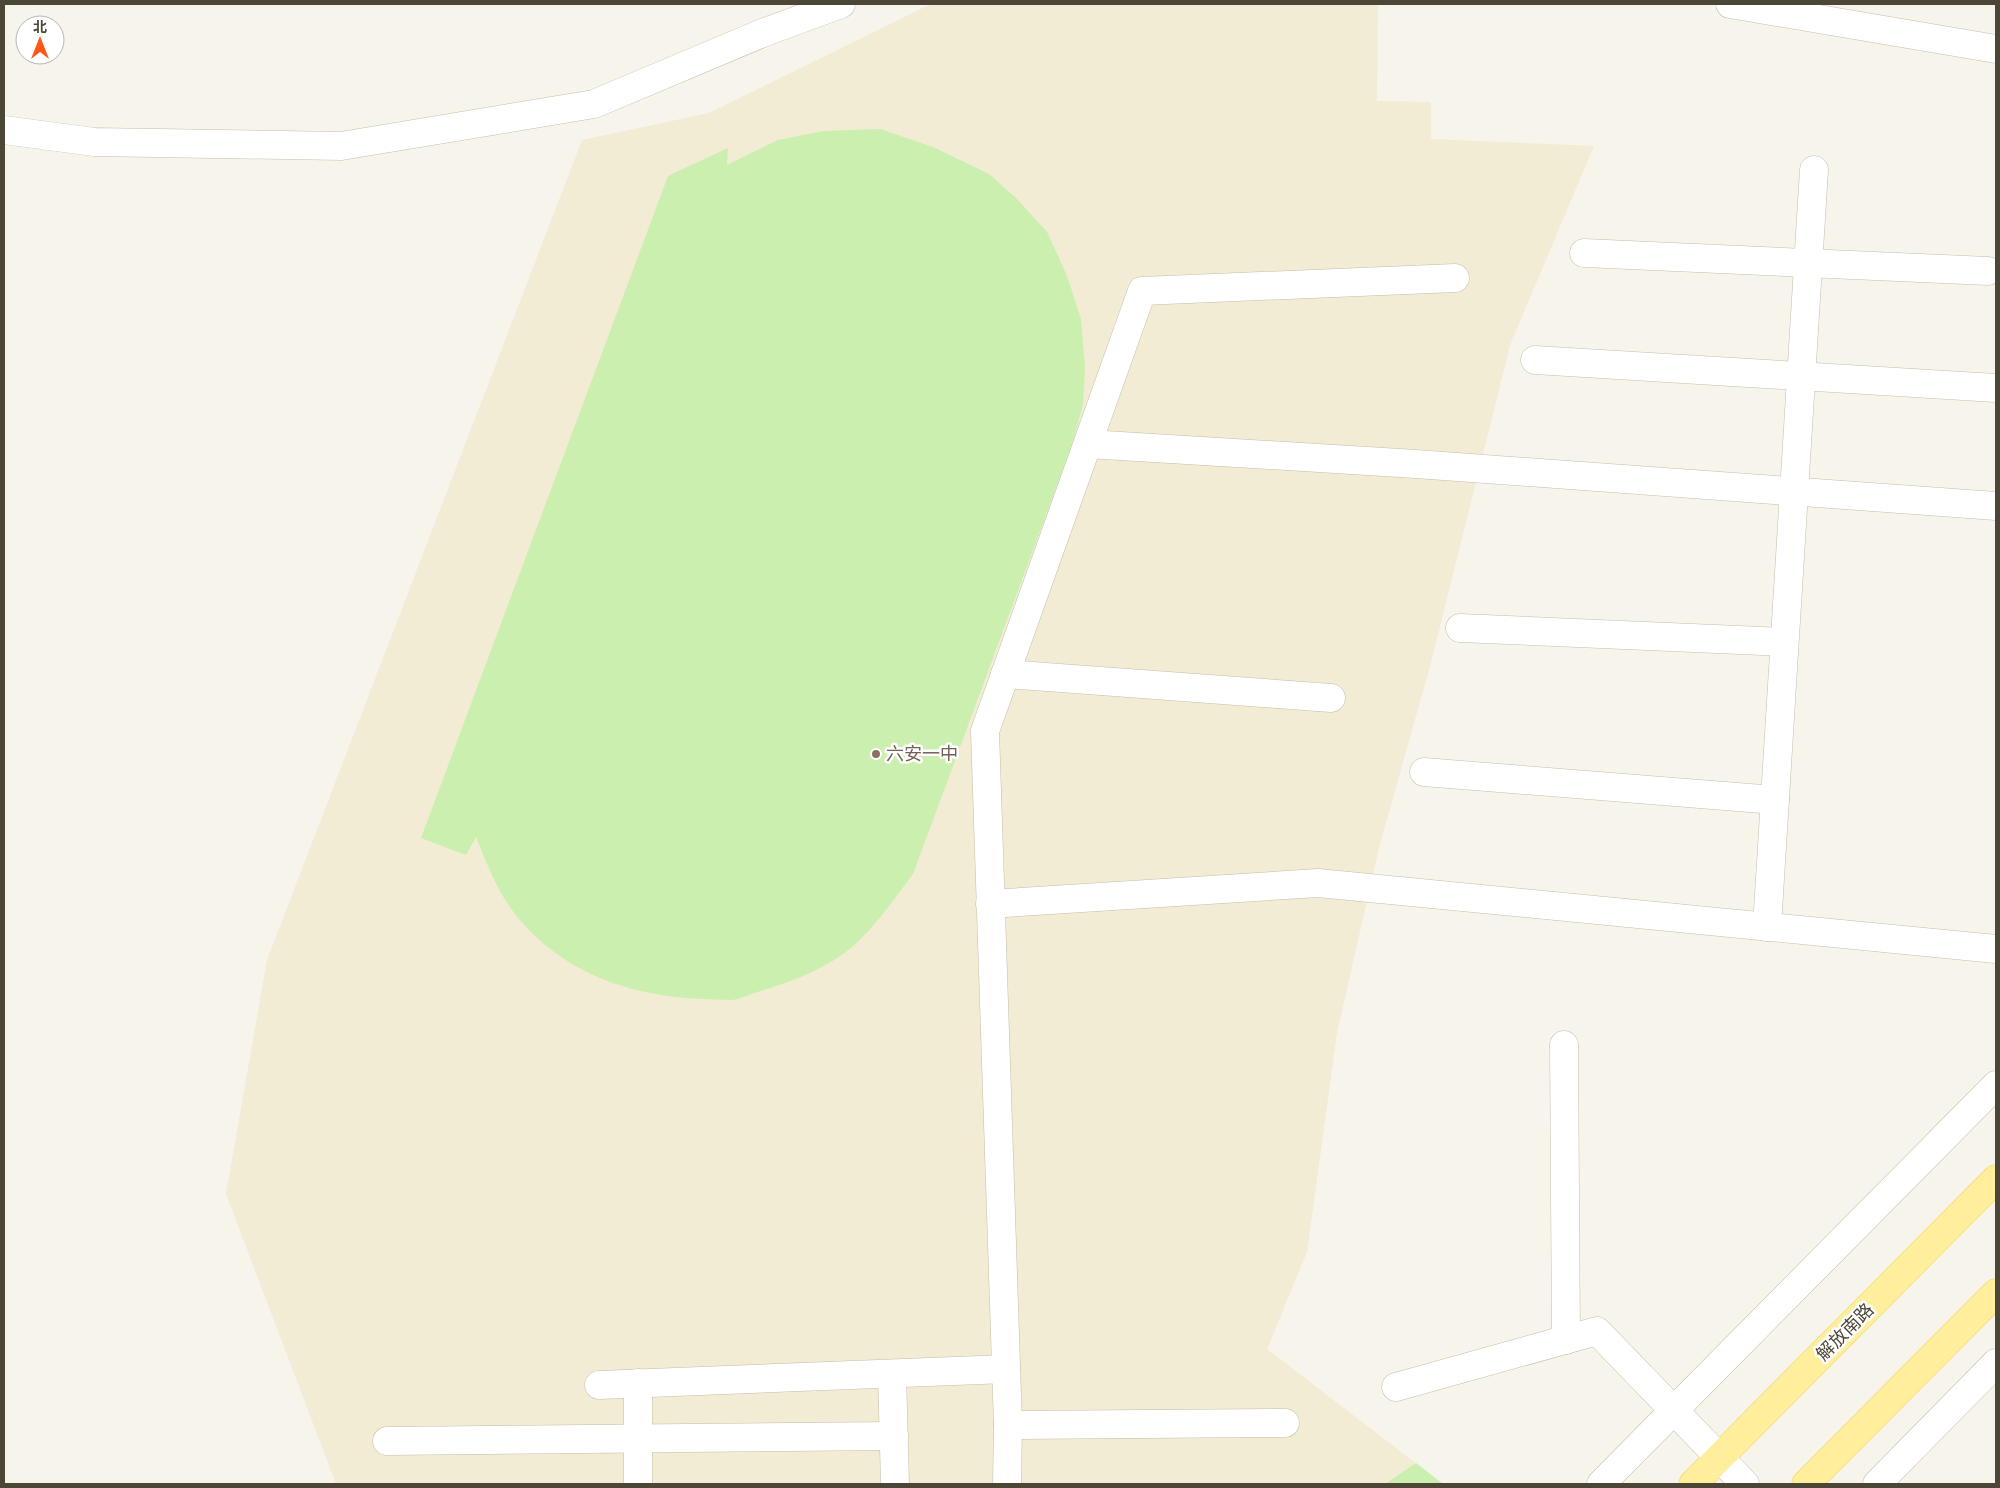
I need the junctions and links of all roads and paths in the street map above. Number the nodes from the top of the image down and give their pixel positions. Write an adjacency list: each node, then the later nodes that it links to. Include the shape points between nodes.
1 (841, 4): 4 (street, via 765,32 594,104 341,146 94,142)
2 (1730, 4): 3 (street)
3 (1996, 49)
4 (4, 130)
5 (1814, 170): 7 (street)
6 (1584, 253): 7 (street)
7 (1808, 263): 8 (street); 11 (street)
8 (1988, 271)
9 (1455, 278): 13 (street, via 1142,291)
10 (1535, 360): 11 (street)
11 (1801, 377): 12 (street); 14 (street)
12 (1996, 388)
13 (1088, 444): 14 (street); 18 (street)
14 (1794, 491): 15 (street); 17 (street)
15 (1996, 506)
16 (1460, 628): 17 (street)
17 (1784, 642): 21 (street)
18 (1005, 674): 19 (street); 22 (street, via 984,731)
19 (1331, 698)
20 (1424, 772): 21 (street)
21 (1775, 800): 23 (street)
22 (990, 904): 23 (street, via 1318,883); 31 (street)
23 (1767, 927): 24 (street)
24 (1996, 949)
25 (1564, 1045): 29 (street)
26 (1996, 1085): 36 (street)
27 (1996, 1179): 42 (main road, 解放南路)
28 (1996, 1293): 49 (main road)
29 (1566, 1340): 35 (street); 36 (street, via 1598,1331)
30 (1996, 1364): 50 (street)
31 (1006, 1369): 32 (street); 38 (street)
32 (892, 1374): 33 (street); 39 (street)
33 (638, 1383): 34 (street); 40 (street)
34 (600, 1385)
35 (1396, 1387)
36 (1674, 1410): 42 (street); 46 (street)
37 (1285, 1423): 38 (street)
38 (1008, 1426): 45 (street)
39 (894, 1436): 40 (street); 44 (street)
40 (638, 1438): 41 (street); 43 (street)
41 (388, 1441)
42 (1719, 1458): 47 (main road, 解放南路); 48 (street)
43 (638, 1482)
44 (895, 1484)
45 (1007, 1484)
46 (1601, 1484)
47 (1693, 1484)
48 (1745, 1484)
49 (1806, 1484)
50 (1877, 1484)

